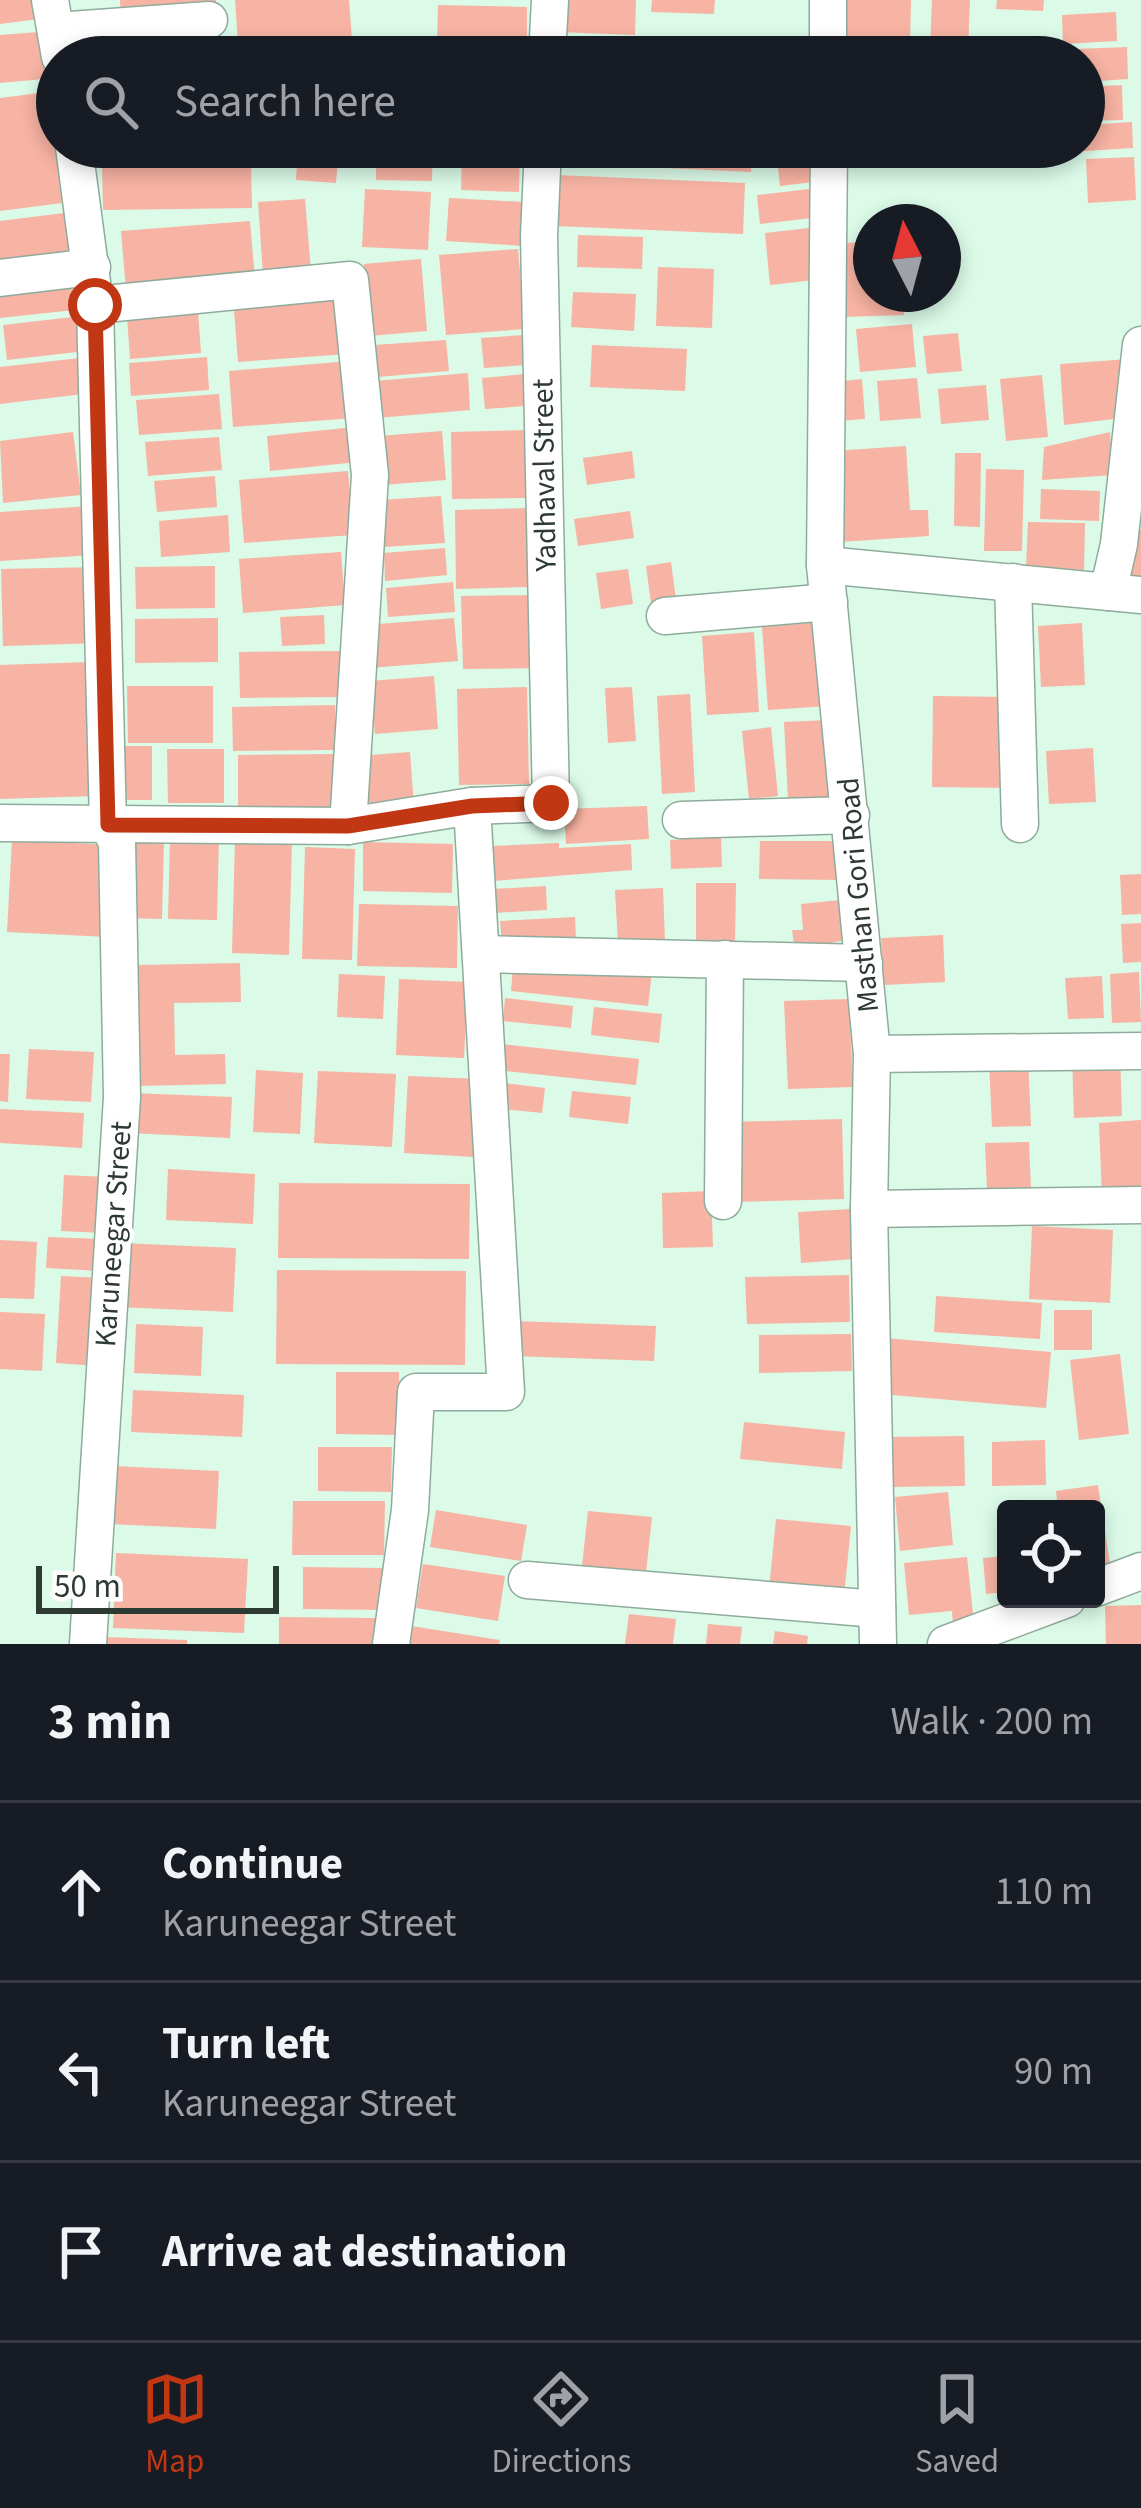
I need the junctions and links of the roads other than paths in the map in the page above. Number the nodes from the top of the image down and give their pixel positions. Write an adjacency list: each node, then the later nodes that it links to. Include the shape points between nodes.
1 (550, 0): 5 (street)
2 (828, 0): 6 (street)
3 (209, 20): 4 (street)
4 (56, 29)
5 (549, 36)
6 (828, 36)
7 (77, 168): 10 (street, Karuneegar Street)
8 (542, 168): 19 (street, Yadhaval Street, via 551,803)
9 (829, 168): 14 (street, Masthan Gori Road)
10 (92, 267): 11 (street); 12 (street, Karuneegar Street)
11 (0, 278)
12 (95, 305): 24 (street, Karuneegar Street); 25 (street, via 350,280 370,475)
13 (1141, 345): 16 (street, via 1119,544)
14 (825, 565): 15 (street); 17 (street, Masthan Gori Road)
15 (1013, 583): 16 (street); 23 (street)
16 (1124, 593)
17 (829, 602): 18 (street); 20 (street, Masthan Gori Road)
18 (665, 616)
19 (472, 806): 25 (street); 26 (street)
20 (851, 815): 21 (street); 28 (street, Masthan Gori Road)
21 (681, 820)
22 (0, 823): 24 (street)
23 (1020, 824)
24 (108, 825): 25 (street); 39 (street, Karuneegar Street, via 117,842 122,1097)
25 (348, 826)
26 (481, 954): 27 (street); 40 (street, via 506,1392 416,1393)
27 (725, 959): 28 (street); 31 (street)
28 (864, 963): 30 (street, Masthan Gori Road)
29 (1141, 1051): 30 (street)
30 (872, 1054): 33 (street, Masthan Gori Road)
31 (722, 1201)
32 (1141, 1205): 33 (street)
33 (868, 1209): 38 (street, Masthan Gori Road)
34 (1141, 1571): 36 (street)
35 (527, 1580): 38 (street)
36 (1105, 1585)
37 (1043, 1608): 41 (street)
38 (877, 1626)
39 (88, 1644)
40 (391, 1644)
41 (946, 1644)

